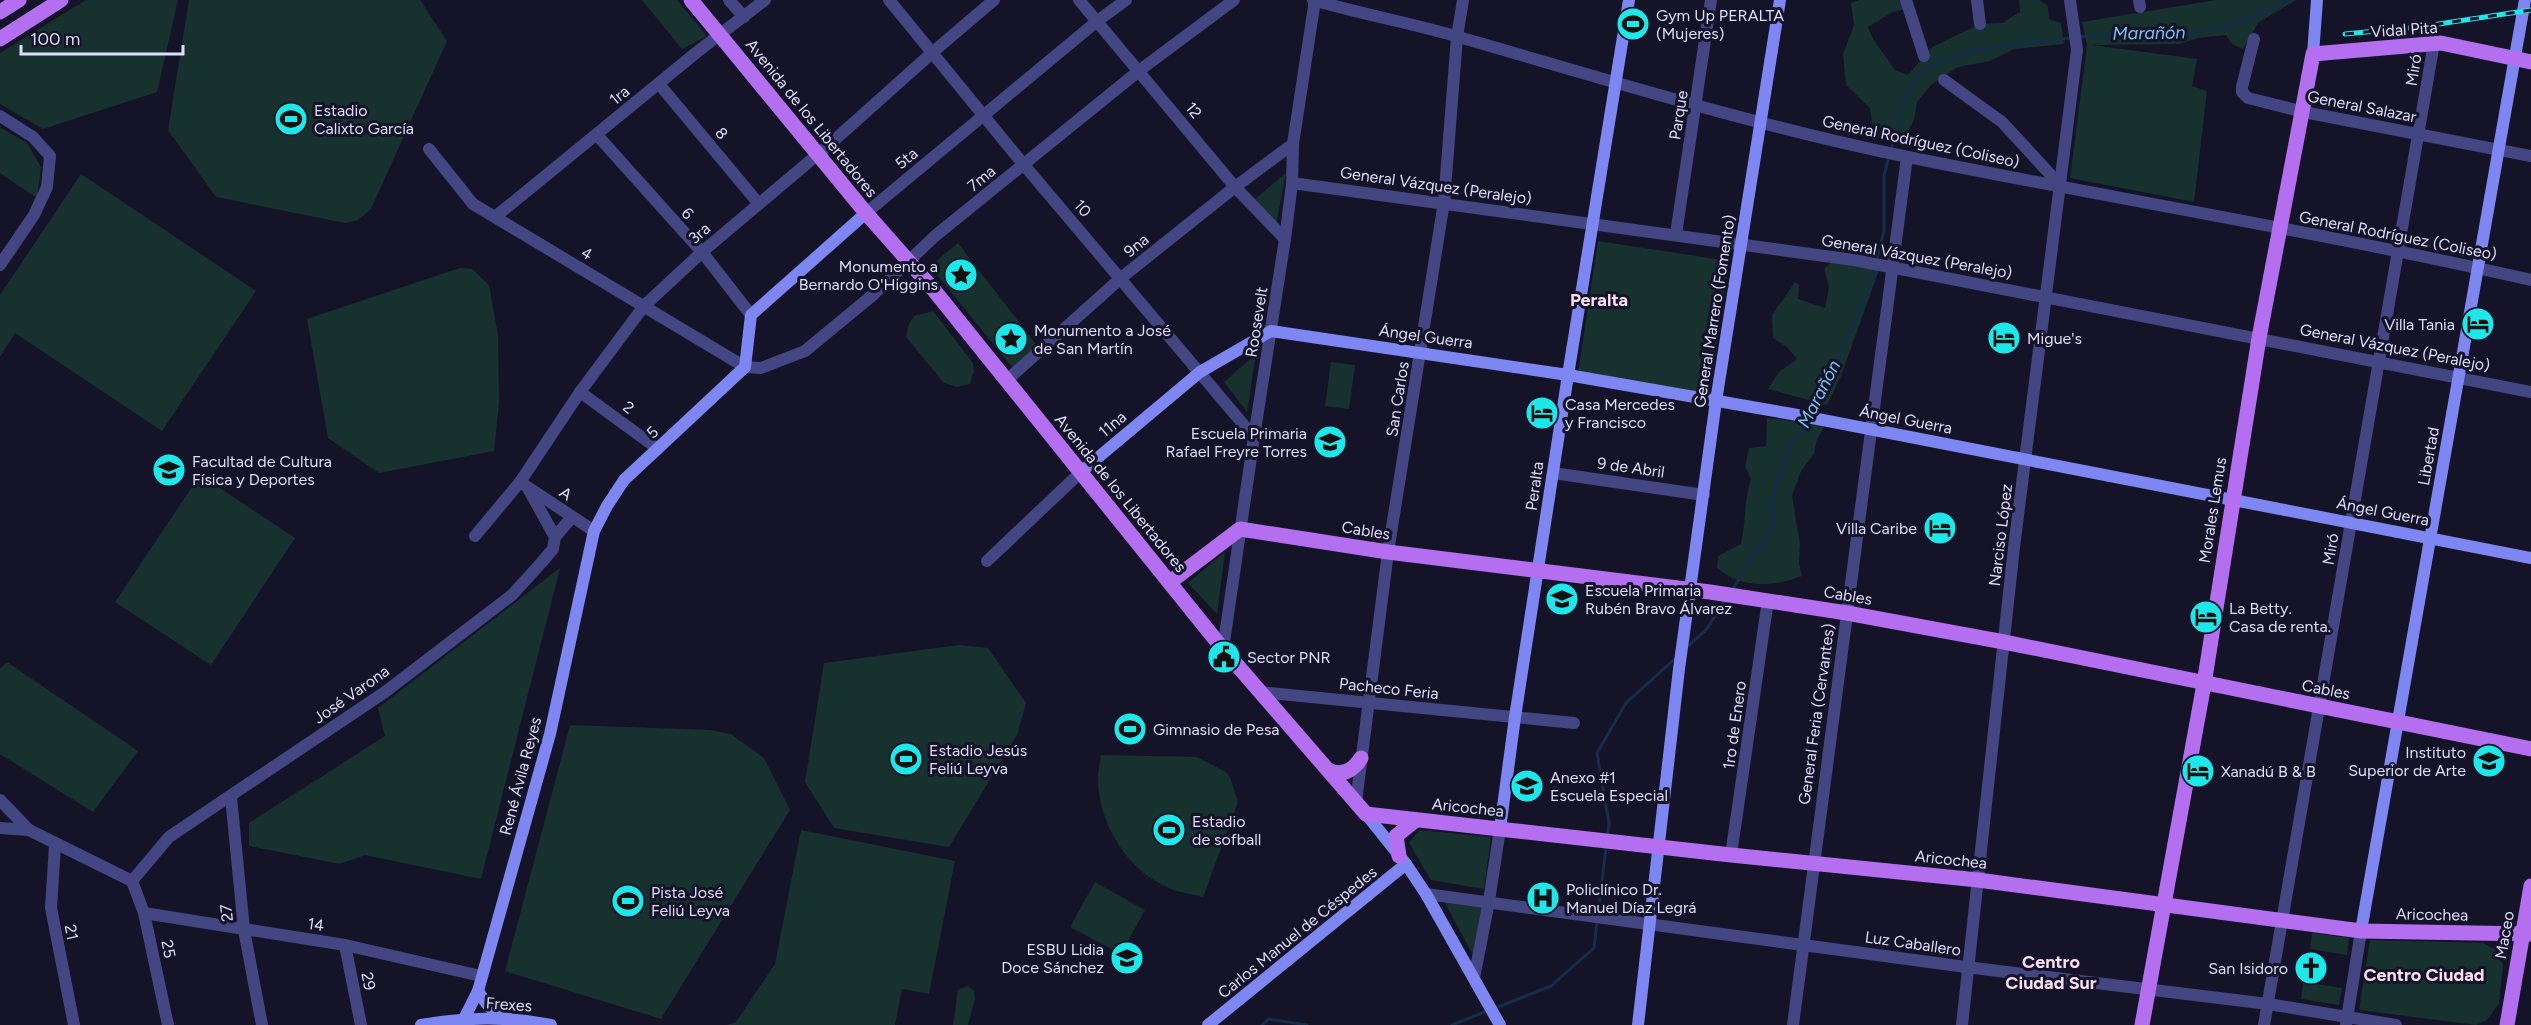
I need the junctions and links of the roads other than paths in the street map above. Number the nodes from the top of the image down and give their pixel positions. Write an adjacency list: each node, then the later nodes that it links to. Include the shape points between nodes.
1 (19, 0): 21 (main road)
2 (61, 0): 27 (main road)
3 (691, 0): 25 (main road, Avenida de los Libertadores)
4 (729, 0): 22 (street)
5 (765, 0): 22 (street, 1ra)
6 (889, 0): 30 (street, 10)
7 (994, 0): 30 (street, 3ra)
8 (1079, 0): 23 (street, 12)
9 (1126, 0): 23 (street, 5ta)
10 (1234, 0): 35 (street, 7ma)
11 (1314, 0): 26 (street, General Rodríguez (Coliseo)); 46 (street, Roosevelt)
12 (1463, 0): 26 (street, San Carlos)
13 (1629, 0): 38 (street, Peralta)
14 (1711, 0): 39 (street, Parque)
15 (1780, 0): 43 (street, General Marrero (Fomento))
16 (1906, 0): 32 (street)
17 (1977, 0): 24 (street)
18 (2070, 0): 54 (street, Narciso López, via 2077,50)
19 (2317, 0): 31 (street, Morales Lemus)
20 (2525, 0): 33 (street, Libertad)
21 (0, 12)
22 (744, 17): 25 (street, 1ra)
23 (1096, 22): 35 (street, 12); 42 (street, 5ta)
24 (1980, 24)
25 (721, 36): 37 (street, 1ra); 49 (main road, Avenida de los Libertadores)
26 (1457, 37): 38 (street, General Rodríguez (Coliseo)); 56 (street, San Carlos)
27 (0, 39)
28 (2254, 39): 40 (street, General Salazar, via 2242,92 2248,98)
29 (2434, 43): 31 (main road, Vidal Pita); 33 (main road, Vidal Pita); 44 (street, Miró)
30 (933, 52): 42 (street, 10); 49 (street, 3ra)
31 (2313, 54): 40 (main road, Morales Lemus)
32 (1924, 56)
33 (2515, 59): 34 (main road, Vidal Pita); 48 (street, Libertad)
34 (2531, 62)
35 (1140, 70): 52 (street, 7ma); 55 (street, 12)
36 (1944, 80): 54 (street, via 2002,123)
37 (659, 84): 45 (street, 1ra); 57 (street, 8)
38 (1615, 84): 39 (street, General Rodríguez (Coliseo)); 60 (street, Peralta)
39 (1696, 105): 43 (street, General Rodríguez (Coliseo)); 62 (street, Parque)
40 (2304, 112): 44 (street, General Salazar); 61 (main road, Morales Lemus)
41 (0, 116): 68 (street, via 33,137 50,156 47,188)
42 (984, 116): 52 (street, 10); 58 (street, 5ta)
43 (1760, 123): 51 (street, General Rodríguez (Coliseo)); 64 (street, General Marrero (Fomento))
44 (2419, 134): 48 (street, General Salazar); 65 (street, Miró)
45 (597, 135): 59 (street, 1ra); 66 (street, 6)
46 (1293, 144): 53 (street, Roosevelt); 55 (street, 9na)
47 (429, 149): 59 (street, 4, via 473,204)
48 (2499, 149): 50 (street, General Salazar); 70 (street, Libertad)
49 (818, 154): 57 (street, 3ra); 58 (main road, Avenida de los Libertadores)
50 (2531, 156)
51 (1907, 157): 54 (street, General Rodríguez (Coliseo)); 69 (street, General Feria (Cervantes))
52 (1024, 165): 67 (street, 7ma); 71 (street, 10)
53 (1292, 183): 56 (street, General Vázquez (Peralejo)); 63 (street, Roosevelt)
54 (2061, 186): 61 (street, General Rodríguez (Coliseo)); 73 (street, Narciso López)
55 (1235, 187): 63 (street, 12); 71 (street, 9na)
56 (1444, 202): 60 (street, General Vázquez (Peralejo)); 78 (street, San Carlos)
57 (759, 204): 66 (street, 3ra)
58 (866, 213): 67 (main road, Avenida de los Libertadores); 75 (street, 5ta)
59 (495, 217): 74 (street, 4)
60 (1594, 224): 62 (street, General Vázquez (Peralejo)); 82 (street, Peralta)
61 (2282, 228): 65 (street, General Rodríguez (Coliseo)); 77 (main road, Morales Lemus)
62 (1676, 234): 64 (street, General Vázquez (Peralejo))
63 (1285, 239): 76 (street, Roosevelt)
64 (1741, 244): 69 (street, General Vázquez (Peralejo)); 87 (street, General Marrero (Fomento))
65 (2399, 251): 70 (street, General Rodríguez (Coliseo)); 79 (street, Miró)
66 (702, 252): 74 (street, 3ra); 75 (street, 6)
67 (908, 261): 80 (street, 7ma, via 805,351 761,368); 84 (main road, Avenida de los Libertadores)
68 (0, 265)
69 (1891, 266): 73 (street, General Vázquez (Peralejo)); 88 (street, General Feria (Cervantes))
70 (2477, 267): 72 (street, General Rodríguez (Coliseo)); 83 (street, Libertad)
71 (1121, 278): 81 (street, 10); 84 (street, 9na)
72 (2531, 280)
73 (2046, 296): 77 (street, General Vázquez (Peralejo)); 91 (street, Narciso López)
74 (644, 306): 80 (street, 4); 85 (street, 3ra)
75 (752, 315): 80 (street)
76 (1272, 331): 78 (street, Ángel Guerra); 81 (street, 11na); 89 (street, Roosevelt)
77 (2259, 338): 79 (street, General Vázquez (Peralejo)); 96 (main road, Morales Lemus)
78 (1421, 352): 82 (street, Ángel Guerra); 104 (street, San Carlos)
79 (2378, 361): 83 (street, General Vázquez (Peralejo)); 98 (street, Miró)
80 (745, 367): 90 (street, 5)
81 (1200, 372): 89 (street, 10); 92 (street, 11na)
82 (1568, 375): 87 (street, Ángel Guerra); 93 (street, Peralta)
83 (2459, 376): 86 (street, General Vázquez (Peralejo)); 103 (street, Libertad)
84 (1006, 380): 92 (main road, Avenida de los Libertadores)
85 (580, 392): 90 (street, 2); 94 (street, 3ra)
86 (2531, 392)
87 (1716, 401): 88 (street, Ángel Guerra); 95 (street, General Marrero (Fomento))
88 (1871, 429): 91 (street, Ángel Guerra); 111 (street, General Feria (Cervantes))
89 (1254, 437): 99 (street, Roosevelt)
90 (658, 449): 100 (street, 5, via 624,480)
91 (2026, 459): 96 (street, Ángel Guerra); 112 (street, Narciso López)
92 (1082, 471): 106 (street, 11na); 108 (main road, Avenida de los Libertadores)
93 (1553, 472): 95 (street, 9 de Abril); 107 (street, Peralta)
94 (523, 484): 97 (street, A); 101 (street, 3ra); 102 (street)
95 (1704, 495): 109 (street, General Marrero (Fomento))
96 (2232, 499): 98 (street, Ángel Guerra); 114 (main road, Morales Lemus)
97 (572, 517): 100 (street, A); 102 (street, José Varona)
98 (2352, 522): 103 (street, Ángel Guerra); 117 (street, Miró)
99 (1240, 529): 104 (main road, Cables); 108 (main road); 113 (street, Roosevelt)
100 (594, 531): 152 (street, René Ávila Reyes, via 550,734)
101 (475, 536)
102 (555, 537): 124 (street, José Varona, via 552,549 512,595 385,692)
103 (2430, 537): 105 (street, Ángel Guerra); 119 (street, Libertad)
104 (1389, 552): 107 (main road, Cables); 116 (street, San Carlos)
105 (2531, 558)
106 (987, 561)
107 (1539, 572): 109 (main road, Cables); 118 (street, Peralta)
108 (1170, 582): 113 (main road, Avenida de los Libertadores)
109 (1690, 589): 110 (main road, Cables); 133 (street, General Marrero (Fomento))
110 (1768, 600): 111 (main road, Cables); 134 (street, 1ro de Enero)
111 (1847, 613): 112 (main road, Cables); 136 (street, General Feria (Cervantes))
112 (2004, 642): 114 (main road, Cables); 137 (street, Narciso López)
113 (1223, 649): 115 (main road, Avenida de los Libertadores)
114 (2204, 684): 117 (main road, Cables); 142 (main road, Morales Lemus)
115 (1260, 692): 116 (street, Pacheco Feria); 123 (main road, Avenida de los Libertadores)
116 (1369, 702): 118 (street, Pacheco Feria); 122 (street, San Carlos)
117 (2319, 705): 119 (main road, Cables); 144 (street, Miró)
118 (1515, 717): 120 (street, Pacheco Feria); 130 (street, Peralta)
119 (2398, 721): 121 (main road, Cables); 147 (street, Libertad)
120 (1574, 723)
121 (2531, 749)
122 (1361, 758): 123 (main road, via 1345,773); 125 (street, San Carlos)
123 (1328, 770): 125 (main road, Avenida de los Libertadores)
124 (231, 797): 138 (street, José Varona, via 169,837); 146 (street, 27)
125 (1356, 802): 127 (main road, Avenida de los Libertadores)
126 (1, 807): 131 (street)
127 (1366, 814): 128 (main road, Aricochea); 135 (street, Avenida de los Libertadores)
128 (1416, 820): 130 (main road, Aricochea); 135 (main road, via 1396,836)
129 (0, 828): 131 (street)
130 (1500, 829): 133 (main road, Aricochea); 141 (street, Peralta)
131 (29, 831): 132 (street)
132 (55, 845): 138 (street); 162 (street, 21, via 51,908)
133 (1660, 846): 134 (main road, Aricochea); 145 (street)
134 (1731, 855): 136 (main road, Aricochea)
135 (1403, 860): 140 (street, Avenida de los Libertadores); 161 (street, Carlos Manuel de Céspedes)
136 (1813, 863): 137 (main road, Aricochea); 149 (street, General Feria (Cervantes))
137 (1978, 880): 142 (main road, Aricochea); 151 (street, Narciso López)
138 (132, 881): 143 (street, 25)
139 (2531, 886): 148 (main road, Maceo)
140 (1426, 894): 141 (street, Luz Caballero); 153 (street, Avenida de los Libertadores)
141 (1489, 901): 145 (street, Luz Caballero); 153 (street, Peralta)
142 (2164, 903): 144 (main road, Aricochea); 154 (main road, Morales Lemus)
143 (144, 913): 146 (street, 14); 163 (street, 25)
144 (2281, 918): 147 (main road, Aricochea); 156 (street, Miró)
145 (1651, 924): 149 (street, Luz Caballero); 169 (street)
146 (244, 930): 150 (street, 14); 164 (street, 27)
147 (2361, 931): 148 (main road, Aricochea); 159 (street, Libertad)
148 (2527, 934): 160 (main road, Maceo)
149 (1803, 944): 151 (street, Luz Caballero); 170 (street, General Feria (Cervantes))
150 (345, 945): 152 (street, 14); 165 (street, 29)
151 (1969, 967): 154 (street, Luz Caballero); 171 (street, Narciso López)
152 (481, 976): 155 (street, René Ávila Reyes)
153 (1474, 978): 168 (street, Avenida de los Libertadores)
154 (2149, 988): 156 (street, Luz Caballero); 172 (main road, Morales Lemus)
155 (478, 991): 157 (street, via 496,1013); 158 (street, René Ávila Reyes)
156 (2268, 1004): 159 (street, Luz Caballero); 173 (street, Miró)
157 (522, 1020): 158 (street, Frexes); 167 (street, Frexes)
158 (462, 1021): 166 (street, Frexes)
159 (2347, 1021): 174 (street, Luz Caballero)
160 (2505, 1022)
161 (1211, 1024)
162 (74, 1025)
163 (168, 1025)
164 (262, 1025)
165 (361, 1025)
166 (421, 1025)
167 (551, 1025)
168 (1500, 1025)
169 (1638, 1025)
170 (1793, 1025)
171 (1962, 1025)
172 (2142, 1025)
173 (2264, 1025)
174 (2396, 1025)

